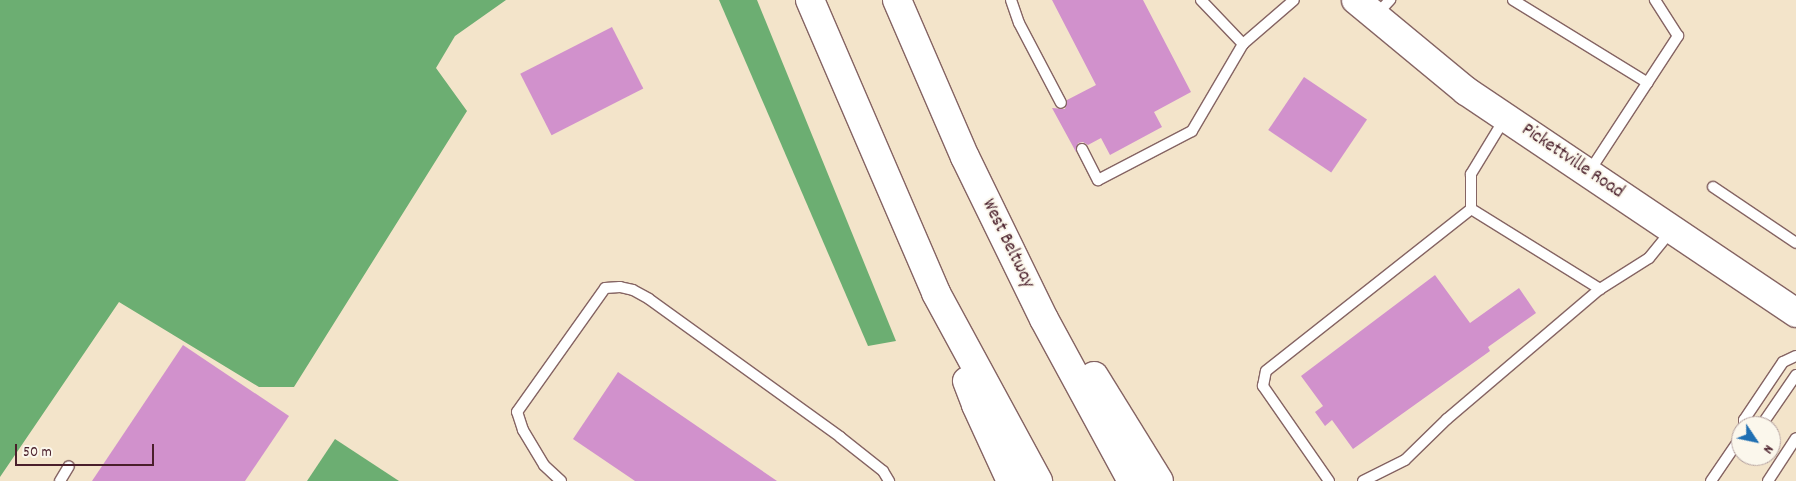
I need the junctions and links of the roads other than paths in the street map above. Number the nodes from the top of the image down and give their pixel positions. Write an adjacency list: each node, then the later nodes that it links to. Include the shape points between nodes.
1 (810, 0): 21 (main road)
2 (896, 0): 14 (main road, West Beltway)
3 (1011, 0): 11 (lane, via 1019,23)
4 (1201, 0): 9 (lane)
5 (1294, 0): 9 (lane)
6 (1513, 0): 10 (lane)
7 (1655, 0): 10 (lane, via 1678,36)
8 (1374, 5): 12 (main road, Pickettville Road, via 1466,90)
9 (1243, 44): 13 (lane, via 1192,131 1098,180)
10 (1648, 83): 15 (lane)
11 (1061, 103)
12 (1506, 117): 15 (main road, Pickettville Road); 17 (lane, via 1470,174)
13 (1082, 149)
14 (965, 157): 35 (main road, West Beltway, via 1044,319); 36 (main road, via 1034,262 1086,362)
15 (1588, 172): 18 (main road, Pickettville Road)
16 (1713, 187): 19 (lane)
17 (1470, 210): 20 (lane); 37 (lane, via 1266,371 1262,386)
18 (1673, 230): 20 (lane, via 1650,258); 22 (main road, Pickettville Road)
19 (1796, 243)
20 (1600, 290): 38 (lane, via 1447,419 1405,460)
21 (936, 293): 33 (main road, via 976,405); 34 (main road)
22 (1796, 313)
23 (1796, 356): 25 (lane, via 1782,362)
24 (1796, 375): 26 (lane)
25 (1747, 416)
26 (1768, 416)
27 (1796, 438): 40 (lane)
28 (1731, 452): 39 (lane)
29 (69, 466): 30 (lane)
30 (60, 481)
31 (561, 481): 32 (lane, via 544,465 523,430 517,412 606,288 620,287 650,299 840,437 883,471)
32 (889, 481)
33 (1011, 481)
34 (1038, 481)
35 (1132, 481)
36 (1159, 481)
37 (1329, 481)
38 (1364, 481)
39 (1711, 481)
40 (1768, 481)

